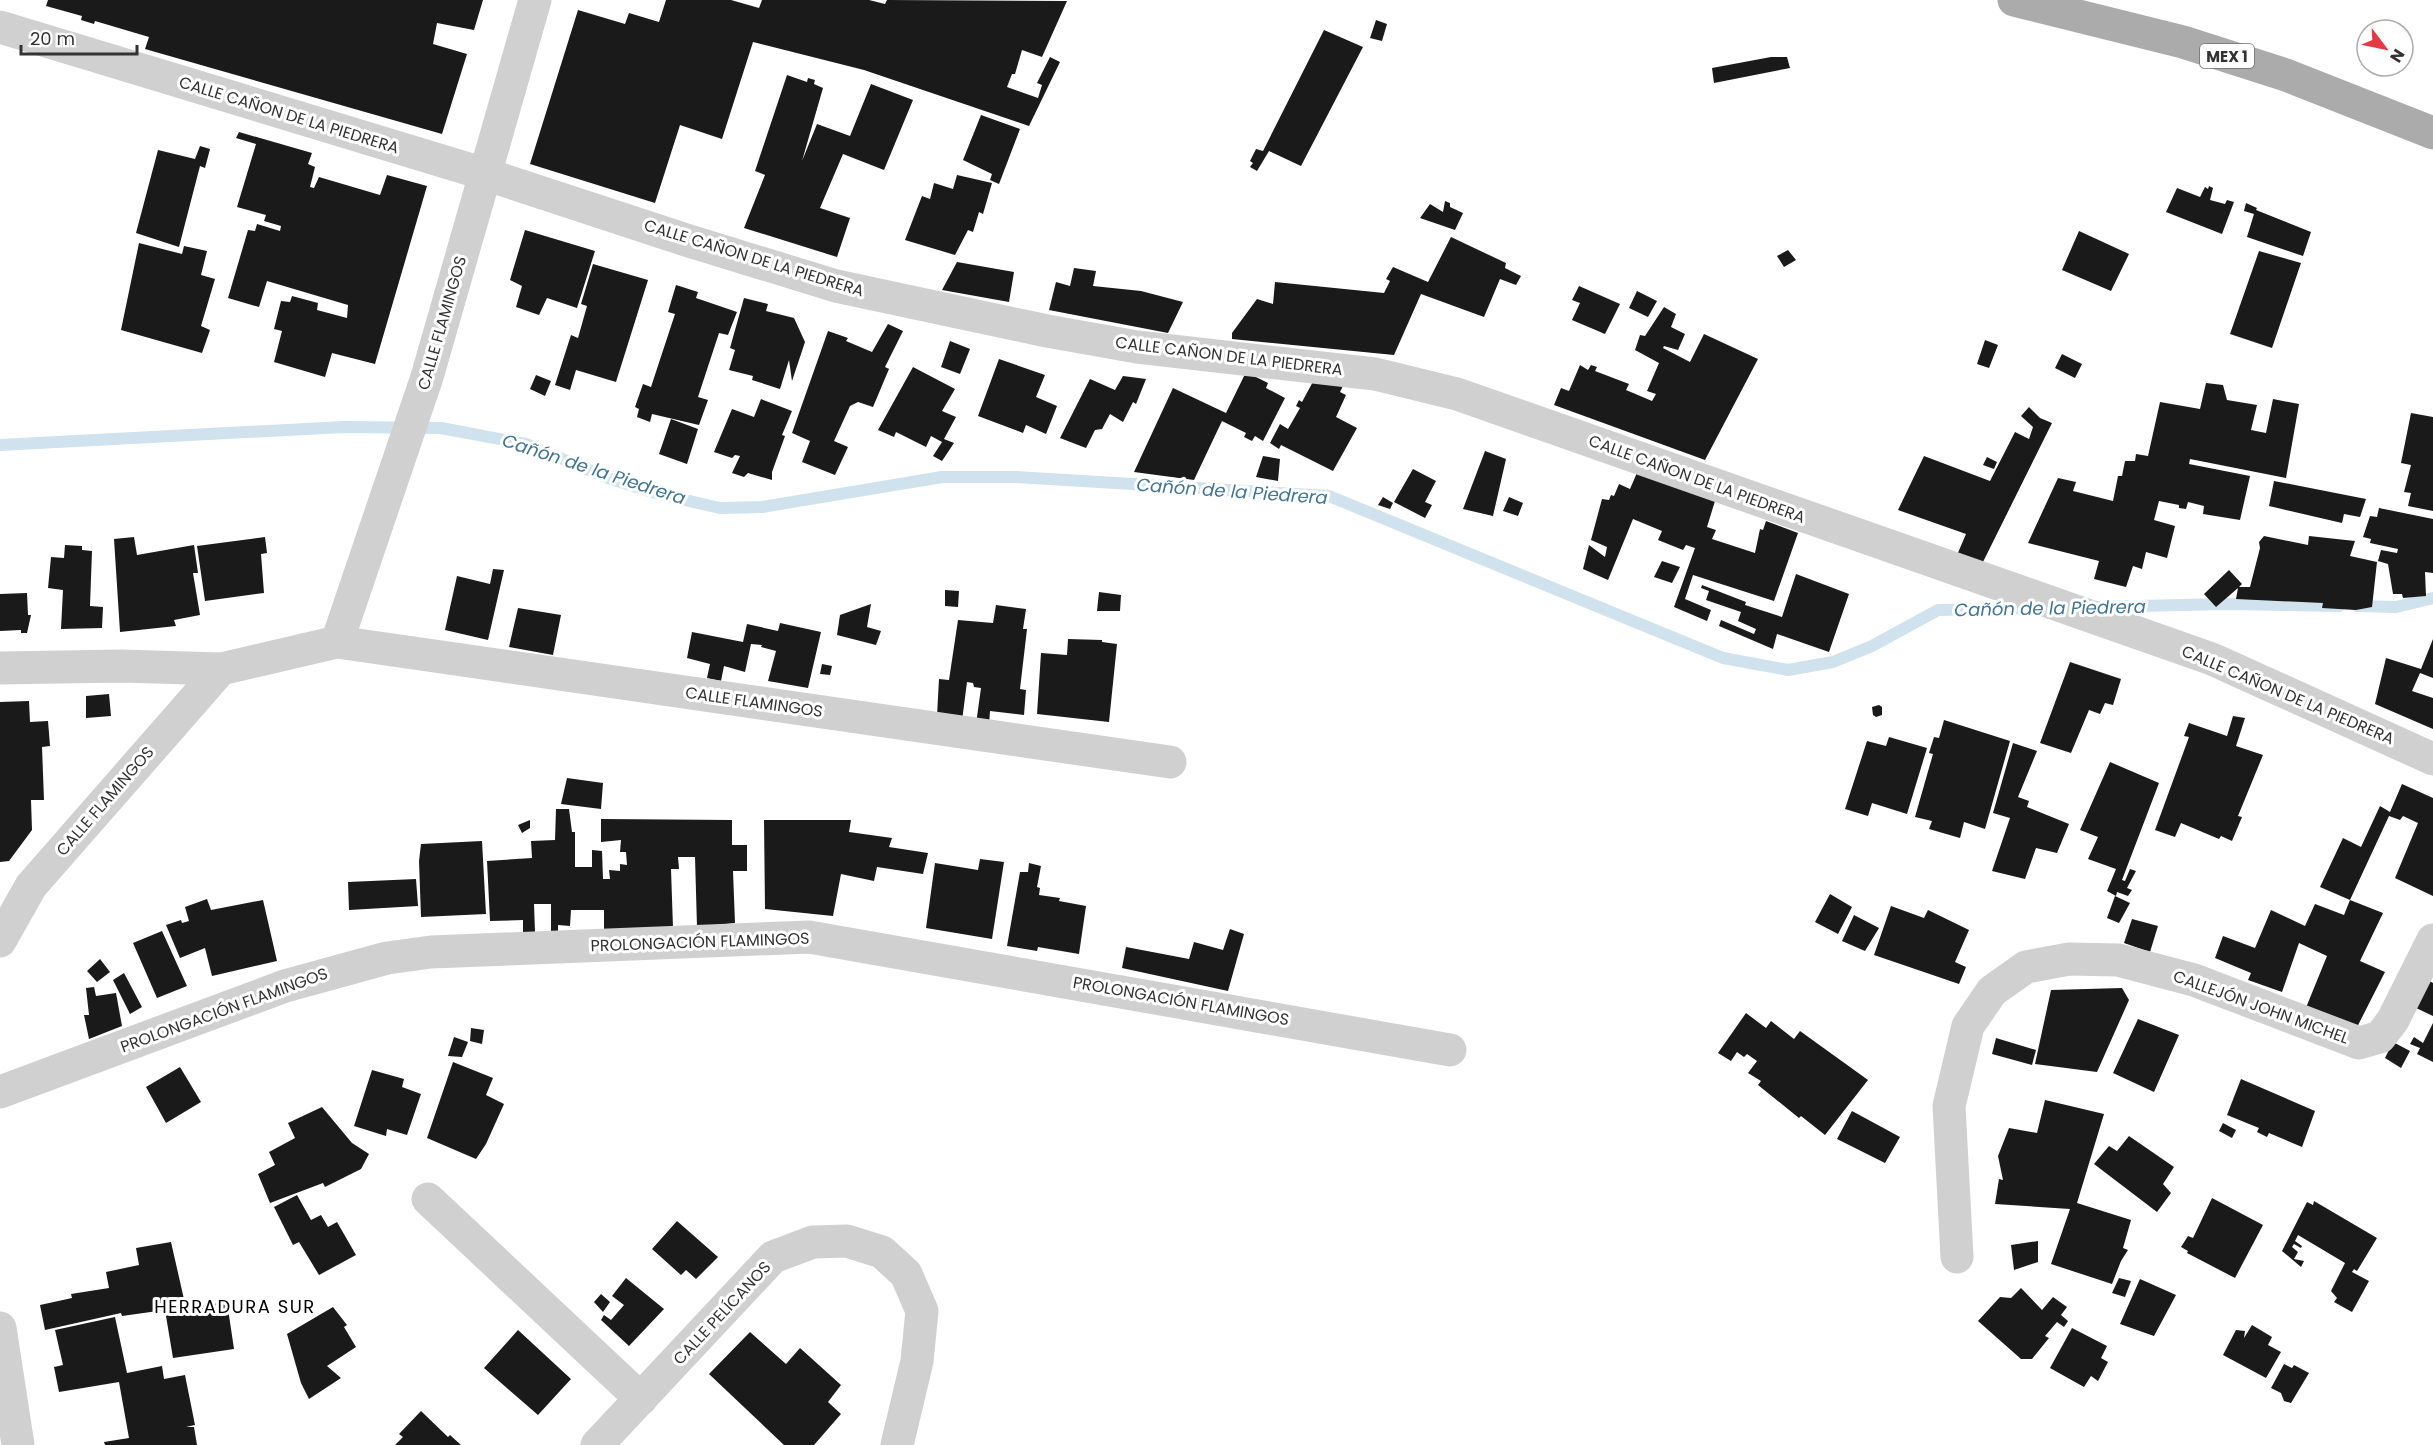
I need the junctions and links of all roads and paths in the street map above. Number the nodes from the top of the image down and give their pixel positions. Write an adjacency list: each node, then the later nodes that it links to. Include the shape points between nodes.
1 (535, 0): 5 (street, CALLE FLAMINGOS)
2 (2014, 0): 4 (main road, MEX 1, via 2183,42 2274,71)
3 (0, 27): 5 (street, CALLE CAÑON DE LA PIEDRERA)
4 (2433, 133)
5 (485, 174): 6 (street, CALLE FLAMINGOS, via 427,377); 9 (street, CALLE CAÑON DE LA PIEDRERA, via 836,286 1126,345 1375,374 1457,394 2212,659)
6 (337, 642): 8 (street, CALLE FLAMINGOS); 10 (street, CALLE FLAMINGOS)
7 (0, 668): 8 (street, CALLE FLAMINGOS)
8 (221, 669): 12 (street, CALLE FLAMINGOS, via 31,886)
9 (2433, 759)
10 (1170, 762)
11 (2433, 940): 16 (street, CALLEJÓN JOHN MICHEL, via 2393,1020 2380,1037 2360,1043 2194,980 2118,960 2068,959 2026,967 1992,991 1968,1026 1949,1106)
12 (0, 941)
13 (1450, 1050): 14 (street, PROLONGACIÓN FLAMINGOS, via 809,937 431,952 387,958 285,986)
14 (0, 1092)
15 (428, 1199): 18 (street)
16 (1957, 1257)
17 (0, 1328): 19 (street)
18 (641, 1399): 20 (street, CALLE PELÍCANOS); 21 (street, CALLE PELÍCANOS, via 773,1257 813,1242 847,1241 882,1252 906,1274 922,1311 917,1361)
19 (18, 1445)
20 (597, 1445)
21 (897, 1445)

